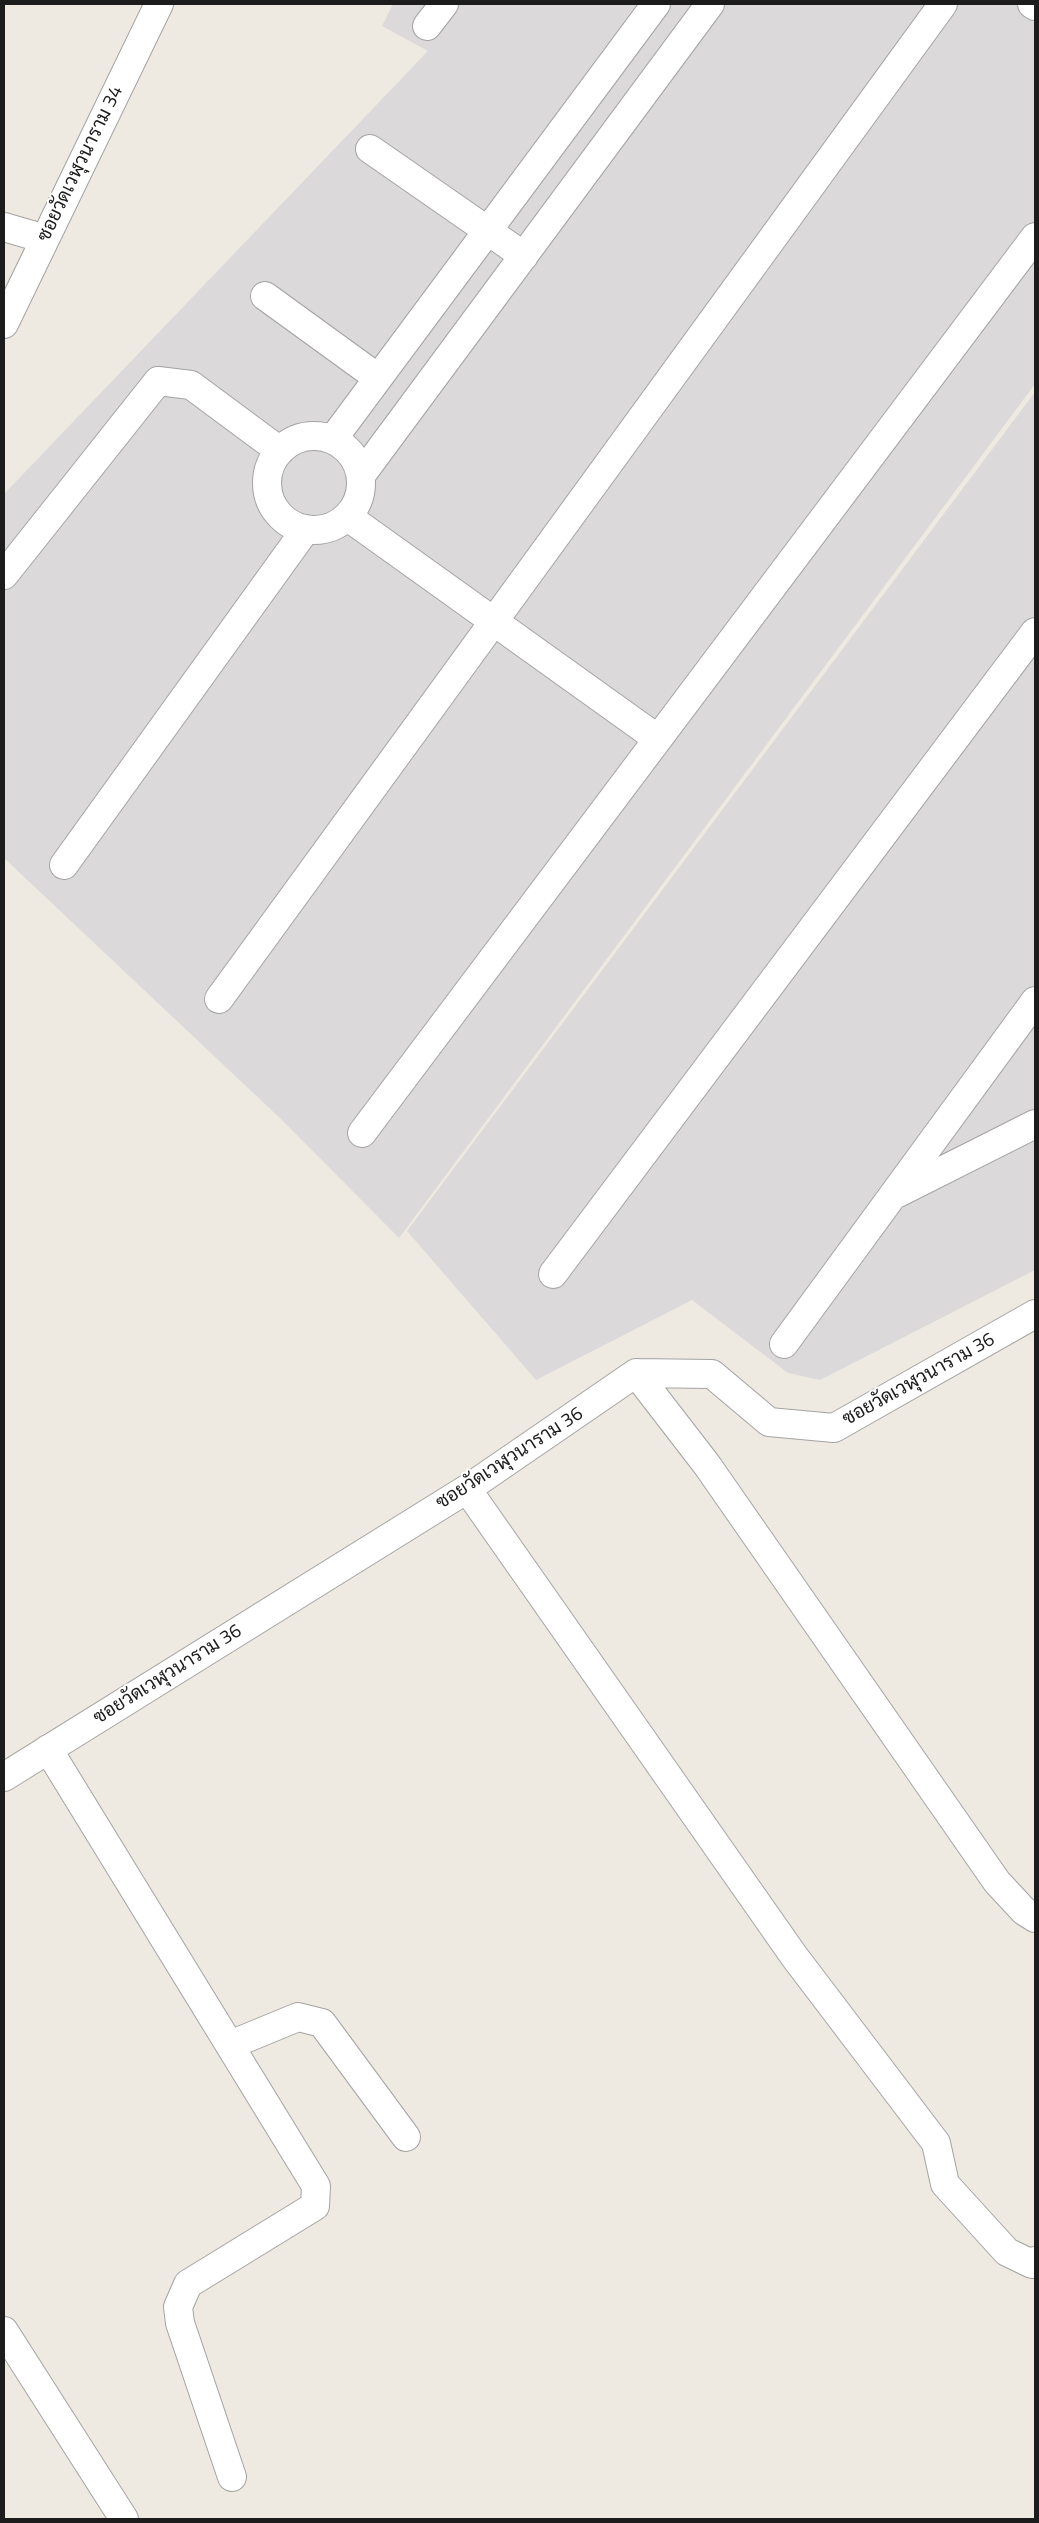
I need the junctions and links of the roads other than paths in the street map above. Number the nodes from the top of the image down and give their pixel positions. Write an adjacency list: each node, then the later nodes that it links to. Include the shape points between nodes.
1 (159, 4): 13 (street, ซอยวัดเวฬุวนาราม 34)
2 (444, 4): 8 (street)
3 (656, 4): 11 (street)
4 (710, 4): 14 (street)
5 (943, 4): 24 (street)
6 (1032, 4): 7 (street)
7 (1035, 6)
8 (427, 26)
9 (370, 149): 11 (street)
10 (4, 227): 13 (street)
11 (487, 230): 14 (street); 17 (street)
12 (1035, 237): 26 (street)
13 (44, 239): 16 (street, ซอยวัดเวฬุวนาราม 34)
14 (524, 256): 20 (street)
15 (266, 296): 17 (street)
16 (4, 324)
17 (378, 378): 18 (street)
18 (333, 438): 19 (street, via 317,435 300,437); 20 (street, via 346,447)
19 (280, 451): 22 (street, via 268,472 271,502 291,524); 23 (street, via 191,385 158,381)
20 (362, 474): 21 (street, via 359,497)
21 (348, 517): 22 (street, via 321,530); 24 (street)
22 (306, 529): 27 (street)
23 (4, 575)
24 (494, 621): 26 (street); 28 (street)
25 (1035, 632): 33 (street)
26 (658, 739): 31 (street)
27 (64, 865)
28 (219, 999)
29 (1035, 1001): 32 (street)
30 (1035, 1124): 32 (street)
31 (362, 1133)
32 (893, 1195): 35 (street)
33 (553, 1274)
34 (1035, 1314): 36 (street, ซอยวัดเวฬุวนาราม 36, via 834,1428 769,1422 712,1374)
35 (784, 1344)
36 (636, 1373): 37 (street, ซอยวัดเวฬุวนาราม 36); 40 (street, via 707,1466 997,1882)
37 (467, 1489): 38 (street, ซอยวัดเวฬุวนาราม 36); 43 (street, via 794,1956 936,2143 944,2184 1007,2252 1032,2264)
38 (48, 1749): 39 (street, ซอยวัดเวฬุวนาราม 36); 41 (street)
39 (4, 1778)
40 (1035, 1918)
41 (230, 2045): 42 (street, via 298,2017 322,2023); 45 (street, via 316,2186 315,2206 188,2284 178,2307 180,2323)
42 (406, 2137)
43 (1035, 2261)
44 (4, 2331): 46 (street)
45 (232, 2477)
46 (124, 2519)

